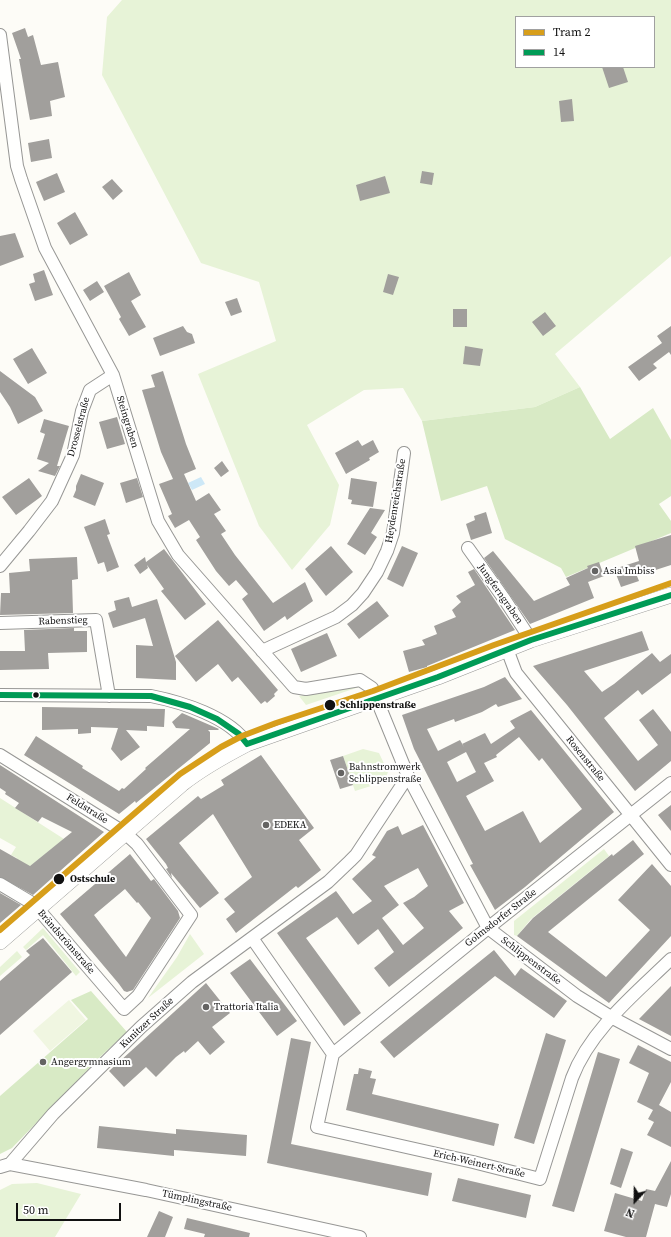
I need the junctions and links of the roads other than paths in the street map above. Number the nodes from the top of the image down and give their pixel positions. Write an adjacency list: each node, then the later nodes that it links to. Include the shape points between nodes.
1 (0, 35): 2 (street, Steingraben, via 17,166 35,223 45,248)
2 (113, 375): 5 (street, Drosselstraße, via 90,390 82,411 73,455 52,501); 10 (street, Steingraben, via 158,521 178,555)
3 (404, 453): 10 (street, Heydenreichstraße, via 393,533 377,572 363,593 336,617)
4 (468, 548): 8 (street, Jungferngraben)
5 (1, 563)
6 (671, 594): 8 (street)
7 (0, 623): 12 (street, Rabenstieg, via 96,620)
8 (531, 640): 9 (street)
9 (507, 649): 13 (street); 18 (street, Rosenstraße, via 516,673)
10 (262, 651): 13 (street, Steingraben, via 294,687 306,689 360,680 372,688)
11 (0, 695): 12 (street)
12 (109, 696): 14 (street, via 151,696 186,705 230,727 242,736)
13 (376, 699): 14 (street); 16 (street, Schlippenstraße)
14 (247, 744): 19 (street, via 196,773)
15 (0, 755): 19 (street, Feldstraße)
16 (408, 776): 23 (street, Schlippenstraße); 24 (street, Kunitzer Straße, via 356,855 328,882)
17 (671, 784): 18 (street, Golmsdorfer Straße)
18 (631, 816): 20 (street, Rosenstraße); 23 (street, Golmsdorfer Straße)
19 (125, 833): 22 (street); 27 (street, Feldstraße, via 137,844 192,915 138,996)
20 (671, 865)
21 (0, 884): 22 (street, Brändströmstraße)
22 (38, 909): 25 (street); 27 (street, Brändströmstraße)
23 (488, 928): 28 (street, Schlippenstraße, via 577,996); 30 (street, Golmsdorfer Straße)
24 (252, 938): 30 (street); 31 (street, Kunitzer Straße, via 192,982 141,1027 53,1114)
25 (0, 942)
26 (671, 959): 28 (street)
27 (124, 1008)
28 (611, 1017): 29 (street, Schlippenstraße); 30 (street, Erich-Weinert-Straße, via 576,1067 540,1179 317,1127)
29 (671, 1049)
30 (333, 1054)
31 (5, 1166): 32 (street, Tümplingstraße, via 152,1191)
32 (360, 1237)

